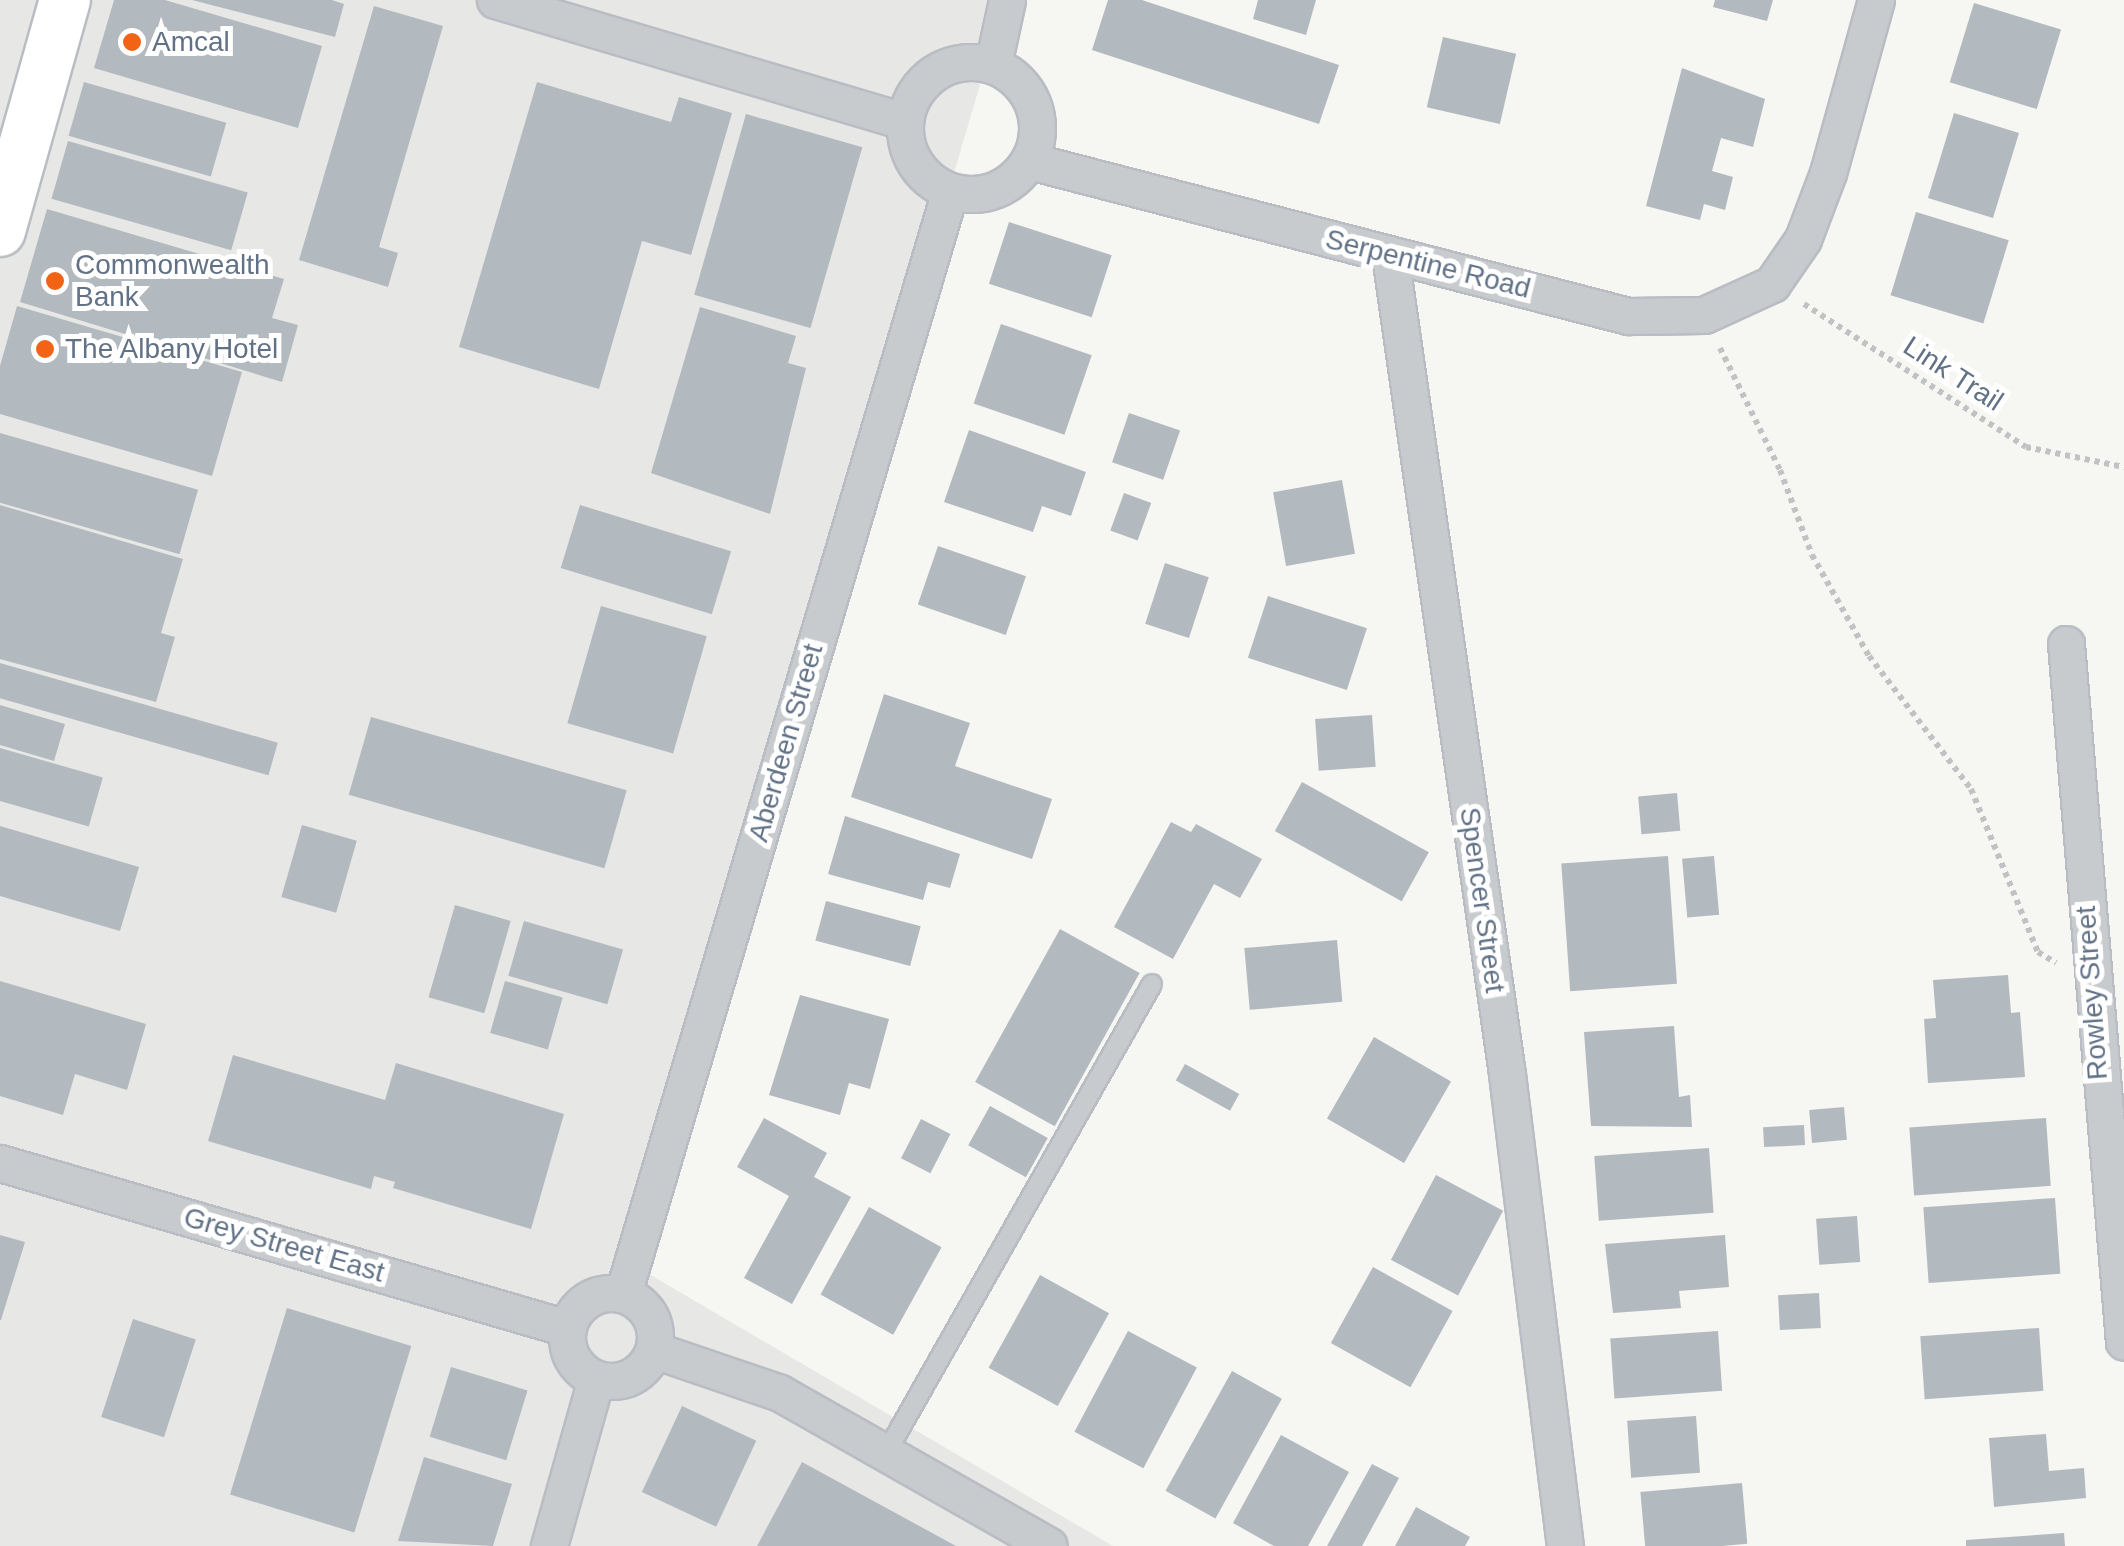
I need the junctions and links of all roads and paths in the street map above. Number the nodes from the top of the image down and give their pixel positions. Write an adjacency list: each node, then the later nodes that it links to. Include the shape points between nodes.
1 (65, 0): 9 (main road)
2 (495, 0): 6 (street)
3 (1008, 0): 5 (street)
4 (1876, 0): 11 (street, via 1828,173 1803,239)
5 (993, 65): 6 (street, via 970,61 927,78); 7 (street, via 1014,76 1037,116)
6 (904, 121): 8 (street, via 916,166)
7 (1030, 161): 8 (street, via 996,190); 10 (street, Serpentine Road)
8 (950, 191): 19 (street, Aberdeen Street)
9 (0, 231)
10 (1390, 255): 12 (street, Serpentine Road, via 1628,316); 27 (street, Spencer Street)
11 (1772, 284): 12 (street, Serpentine Road); 13 (path, Link Trail, via 2026,447)
12 (1704, 315): 16 (path, via 1835,598 1869,656 1971,789 2038,952)
13 (2124, 467)
14 (2066, 644): 16 (street, Rowley Street)
15 (1152, 984): 24 (lane)
16 (2091, 984): 17 (street, Rowley Street)
17 (2112, 1101): 21 (street, Rowley Street)
18 (0, 1163): 20 (street, Grey Street East)
19 (623, 1294): 20 (street, via 582,1303); 22 (street, via 646,1310)
20 (567, 1328): 23 (street, via 572,1359)
21 (2124, 1342)
22 (654, 1350): 23 (street, via 624,1380); 24 (street, via 780,1393)
23 (596, 1379): 25 (street)
24 (886, 1453): 26 (street)
25 (549, 1546)
26 (1050, 1546)
27 (1565, 1546)

